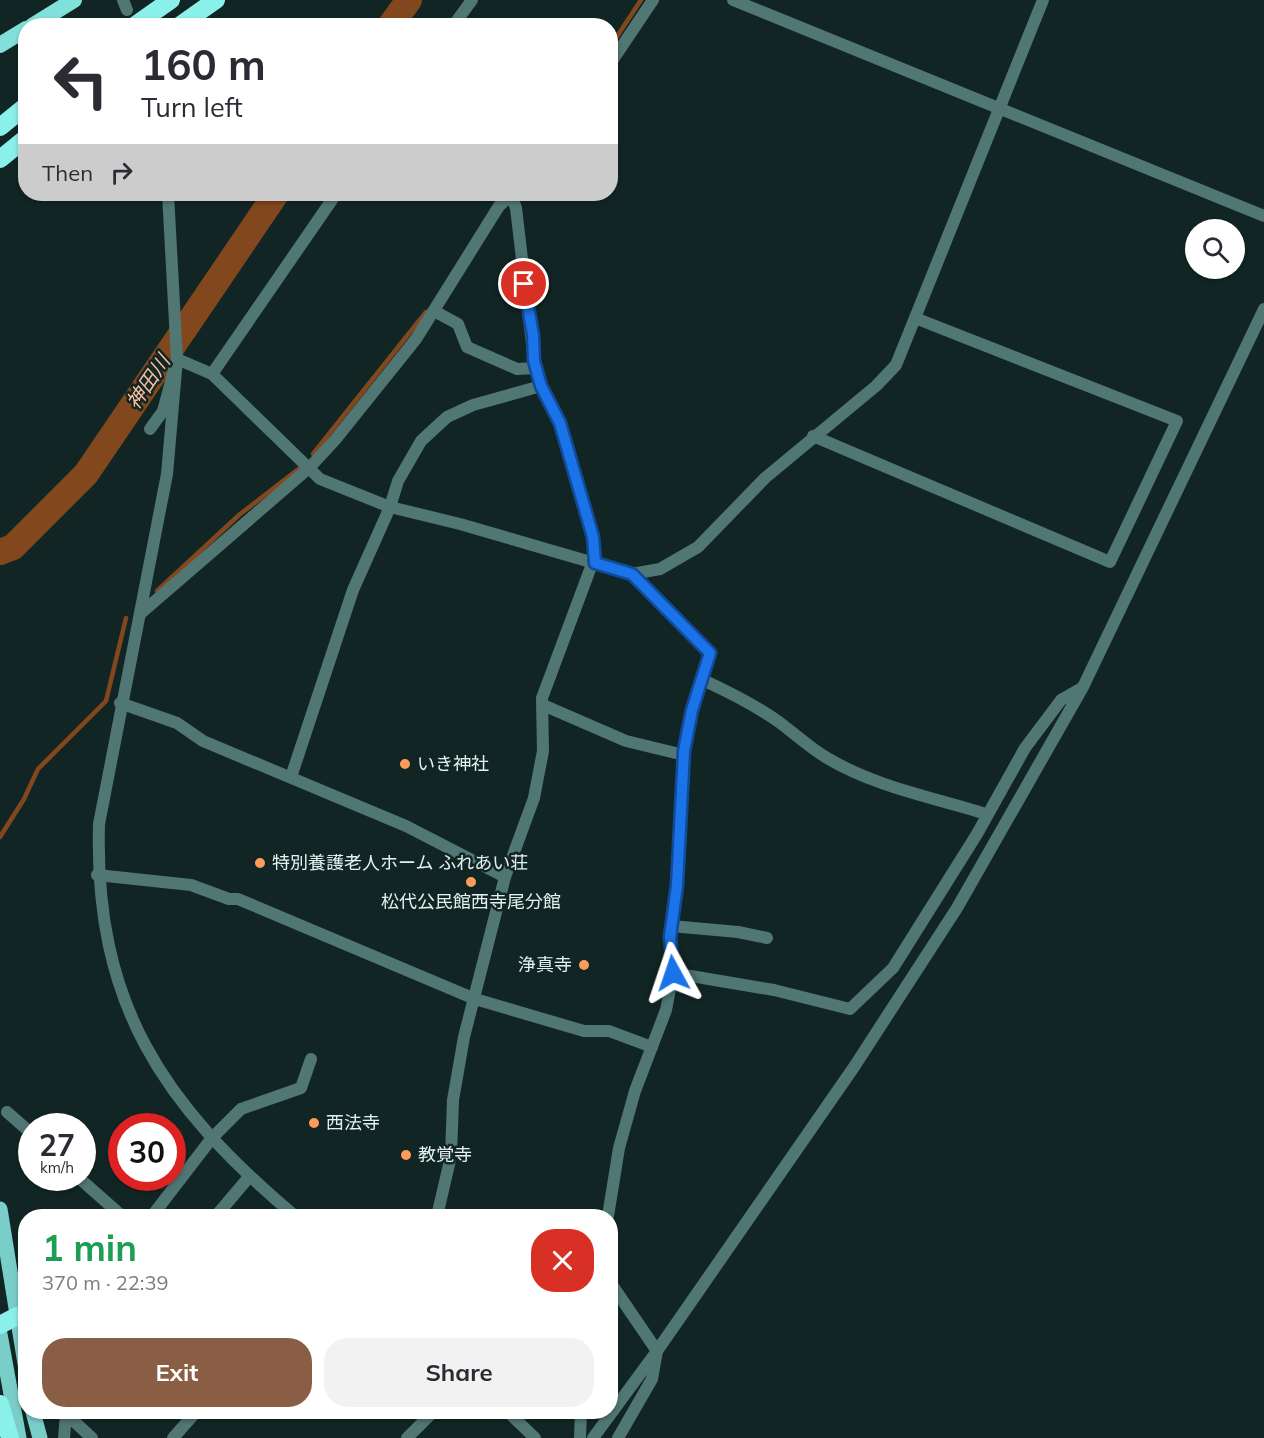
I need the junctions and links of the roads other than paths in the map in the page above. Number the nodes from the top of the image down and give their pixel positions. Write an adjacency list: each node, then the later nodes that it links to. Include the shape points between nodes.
1 (74, 0): 9 (highway)
2 (171, 0): 8 (highway)
3 (216, 0): 10 (highway)
4 (472, 0): 11 (street)
5 (653, 0): 14 (street)
6 (733, 0): 15 (street)
7 (1043, 0): 15 (street)
8 (128, 12)
9 (45, 18)
10 (190, 18)
11 (459, 18)
12 (18, 34): 13 (highway)
13 (0, 45)
14 (618, 52)
15 (999, 109): 24 (street); 27 (street)
16 (18, 112): 17 (highway)
17 (0, 125)
18 (18, 144): 19 (highway)
19 (0, 159)
20 (168, 201): 28 (street)
21 (331, 201): 30 (street)
22 (504, 201): 26 (street)
23 (514, 201): 29 (street)
24 (1264, 216)
25 (1264, 309): 40 (street)
26 (434, 311): 29 (street, via 458,324 467,347 517,369); 34 (street, via 417,339 336,440)
27 (915, 318): 33 (street, via 896,365); 33 (street, via 1177,421 1110,562)
28 (177, 359): 30 (street); 32 (street, via 163,411); 38 (street, via 167,474)
29 (536, 368): 31 (street)
30 (212, 374): 34 (street)
31 (541, 386): 35 (street, via 473,405 432,428 398,482); 36 (street, via 560,423 593,537)
32 (150, 429)
33 (813, 436): 37 (street, via 765,478 698,547 660,569)
34 (310, 466): 35 (street, via 320,479); 38 (street)
35 (390, 507): 36 (street); 44 (street, via 353,590)
36 (595, 563): 37 (street); 42 (street, via 542,698)
37 (632, 574): 39 (street, via 710,653)
38 (140, 614): 41 (street)
39 (703, 680): 43 (street, via 692,710); 45 (street, via 777,721 826,758 860,775 893,789)
40 (1083, 687): 45 (street, via 1061,700 1024,748); 71 (street, via 957,908 854,1067)
41 (120, 703): 44 (street, via 177,723 203,741); 46 (street, via 99,824)
42 (543, 705): 43 (street, via 626,741); 47 (street, via 543,751 534,798)
43 (684, 755): 48 (street)
44 (291, 777): 47 (street, via 406,826)
45 (986, 814): 50 (street, via 893,968 850,1009 774,990)
46 (98, 875): 51 (street, via 191,885 238,899); 56 (street, via 112,965 137,1030 178,1100)
47 (505, 877): 51 (street)
48 (671, 926): 49 (street); 50 (street)
49 (767, 938)
50 (673, 973): 52 (street, via 666,1010)
51 (475, 999): 52 (street, via 584,1031 609,1031); 64 (street, via 453,1100 451,1156)
52 (652, 1047): 65 (street, via 619,1148)
53 (311, 1059): 56 (street, via 301,1088 241,1109)
54 (7, 1112): 55 (street)
55 (18, 1122)
56 (212, 1138): 57 (street); 61 (street)
57 (249, 1177): 62 (street); 63 (street)
58 (94, 1191): 60 (street)
59 (0, 1209): 67 (main road)
60 (114, 1209)
61 (157, 1209)
62 (222, 1209)
63 (287, 1209)
64 (439, 1209)
65 (609, 1209)
66 (618, 1294): 71 (street)
67 (14, 1314): 68 (highway); 69 (main road)
68 (0, 1325)
69 (18, 1333)
70 (0, 1334): 83 (main road)
71 (657, 1351): 73 (street); 92 (street, via 652,1379)
72 (0, 1404): 82 (highway)
73 (618, 1404)
74 (35, 1419): 84 (main road)
75 (66, 1419): 85 (street)
76 (72, 1419): 86 (street)
77 (190, 1419): 87 (street)
78 (426, 1419): 88 (street)
79 (516, 1419): 89 (street)
80 (581, 1419): 90 (street)
81 (607, 1419): 91 (street)
82 (10, 1438)
83 (18, 1438)
84 (40, 1438)
85 (64, 1438)
86 (93, 1438)
87 (173, 1438)
88 (407, 1438)
89 (536, 1438)
90 (580, 1438)
91 (593, 1438)
92 (618, 1438)

